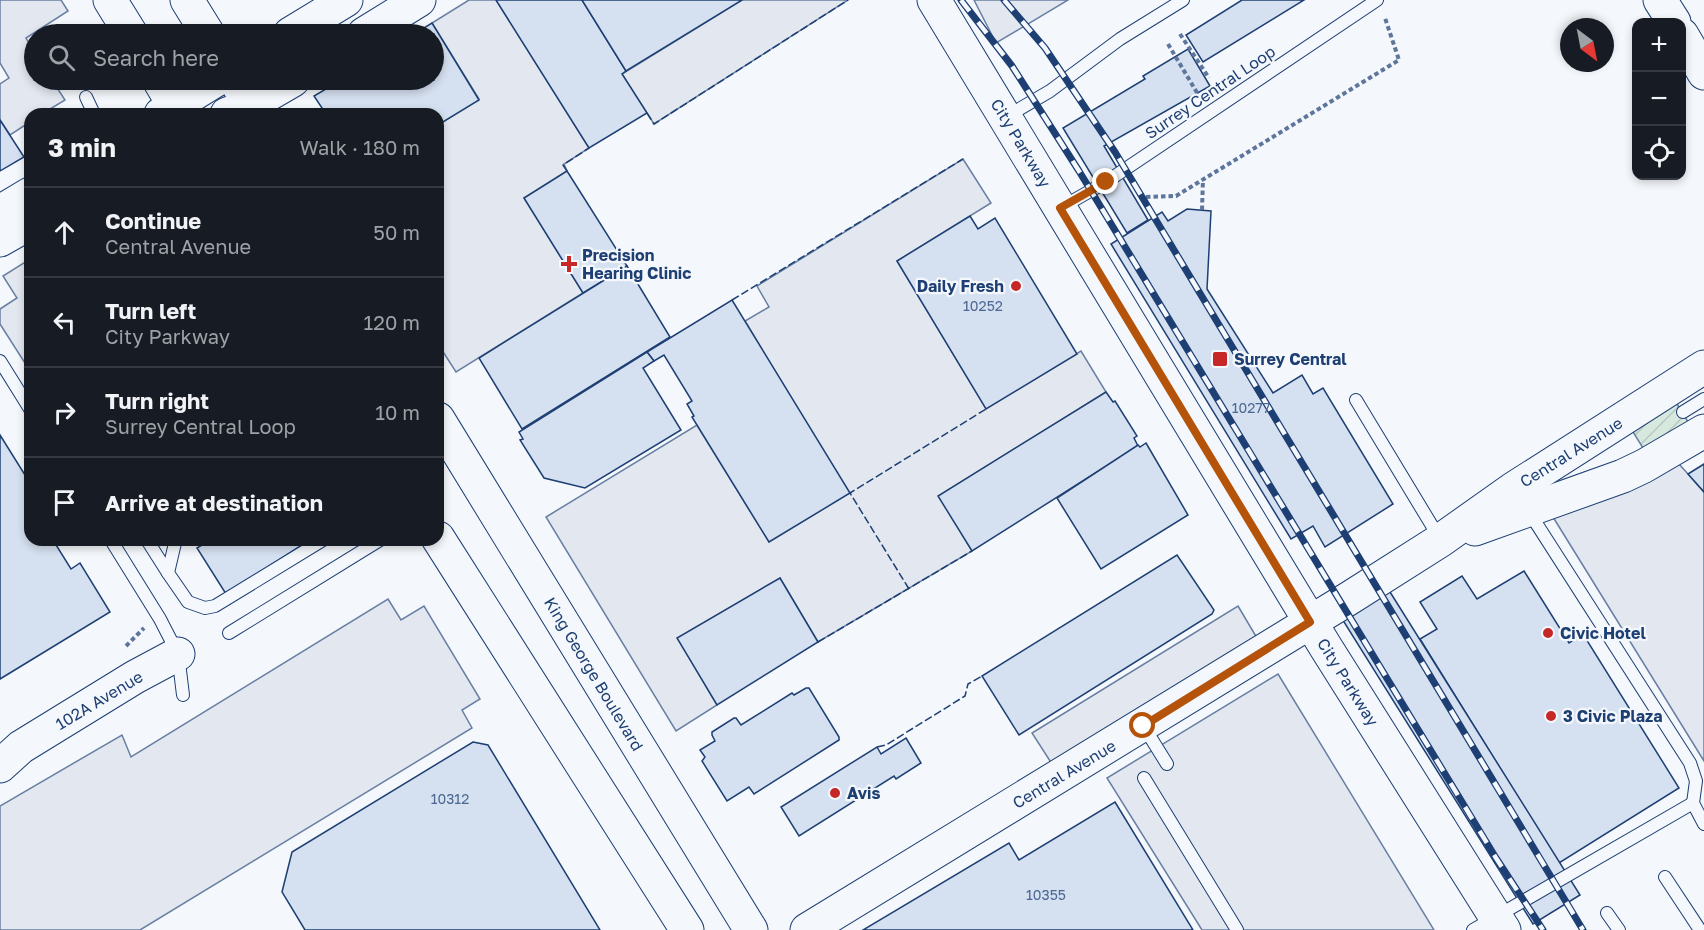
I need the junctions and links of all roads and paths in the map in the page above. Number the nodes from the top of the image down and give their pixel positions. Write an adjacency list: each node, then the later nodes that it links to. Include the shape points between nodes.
1 (110, 0): 11 (street)
2 (187, 0): 12 (street)
3 (346, 0): 13 (street)
4 (419, 0): 14 (street)
5 (934, 0): 27 (street, City Parkway)
6 (1183, 0): 27 (lane)
7 (1377, 0): 31 (lane, Surrey Central Loop, via 1106,182)
8 (1660, 0): 10 (street)
9 (1385, 18): 28 (path, via 1399,60)
10 (1671, 18)
11 (125, 24)
12 (202, 24)
13 (306, 24)
14 (380, 24)
15 (1180, 34): 19 (path)
16 (1686, 42): 18 (street)
17 (1168, 44): 23 (path)
18 (1704, 73)
19 (1209, 78)
20 (196, 90): 24 (street)
21 (271, 90): 25 (street)
22 (86, 97): 26 (lane)
23 (1199, 97)
24 (169, 103)
25 (242, 103)
26 (91, 108)
27 (1005, 117): 31 (street, City Parkway)
28 (1203, 179): 29 (path, via 1176,196); 32 (path)
29 (1146, 197)
30 (24, 198): 33 (street)
31 (1060, 208): 52 (street, City Parkway)
32 (1202, 210)
33 (0, 213)
34 (24, 226): 35 (street)
35 (0, 240)
36 (0, 361): 38 (lane)
37 (1704, 367): 43 (street, Central Avenue)
38 (24, 399)
39 (1704, 399): 41 (lane, Central Avenue)
40 (1356, 400): 44 (lane)
41 (1693, 422): 43 (street, Central Avenue, via 1644,466 1606,483)
42 (444, 429): 66 (street, King George Boulevard)
43 (1520, 500): 44 (street, Central Avenue); 60 (lane, via 1690,763 1696,781)
44 (1441, 540): 52 (street, Central Avenue)
45 (115, 546): 54 (lane)
46 (151, 546): 51 (lane)
47 (174, 546): 51 (lane)
48 (313, 546): 51 (lane, via 215,606 205,608 188,602)
49 (370, 546): 53 (lane)
50 (443, 546): 65 (street)
51 (168, 573)
52 (1310, 622): 56 (street, Central Avenue); 64 (street, City Parkway)
53 (229, 633)
54 (178, 654): 55 (lane); 57 (street, 102A Avenue)
55 (183, 695)
56 (1143, 726): 58 (lane); 67 (street, Central Avenue)
57 (7, 756)
58 (1167, 764)
59 (1144, 778): 68 (lane)
60 (1693, 803): 61 (lane); 64 (lane)
61 (1704, 824)
62 (1665, 877): 70 (lane)
63 (1607, 913): 69 (lane)
64 (1491, 926)
65 (687, 930)
66 (751, 930)
67 (807, 930)
68 (1237, 930)
69 (1619, 930)
70 (1700, 930)

